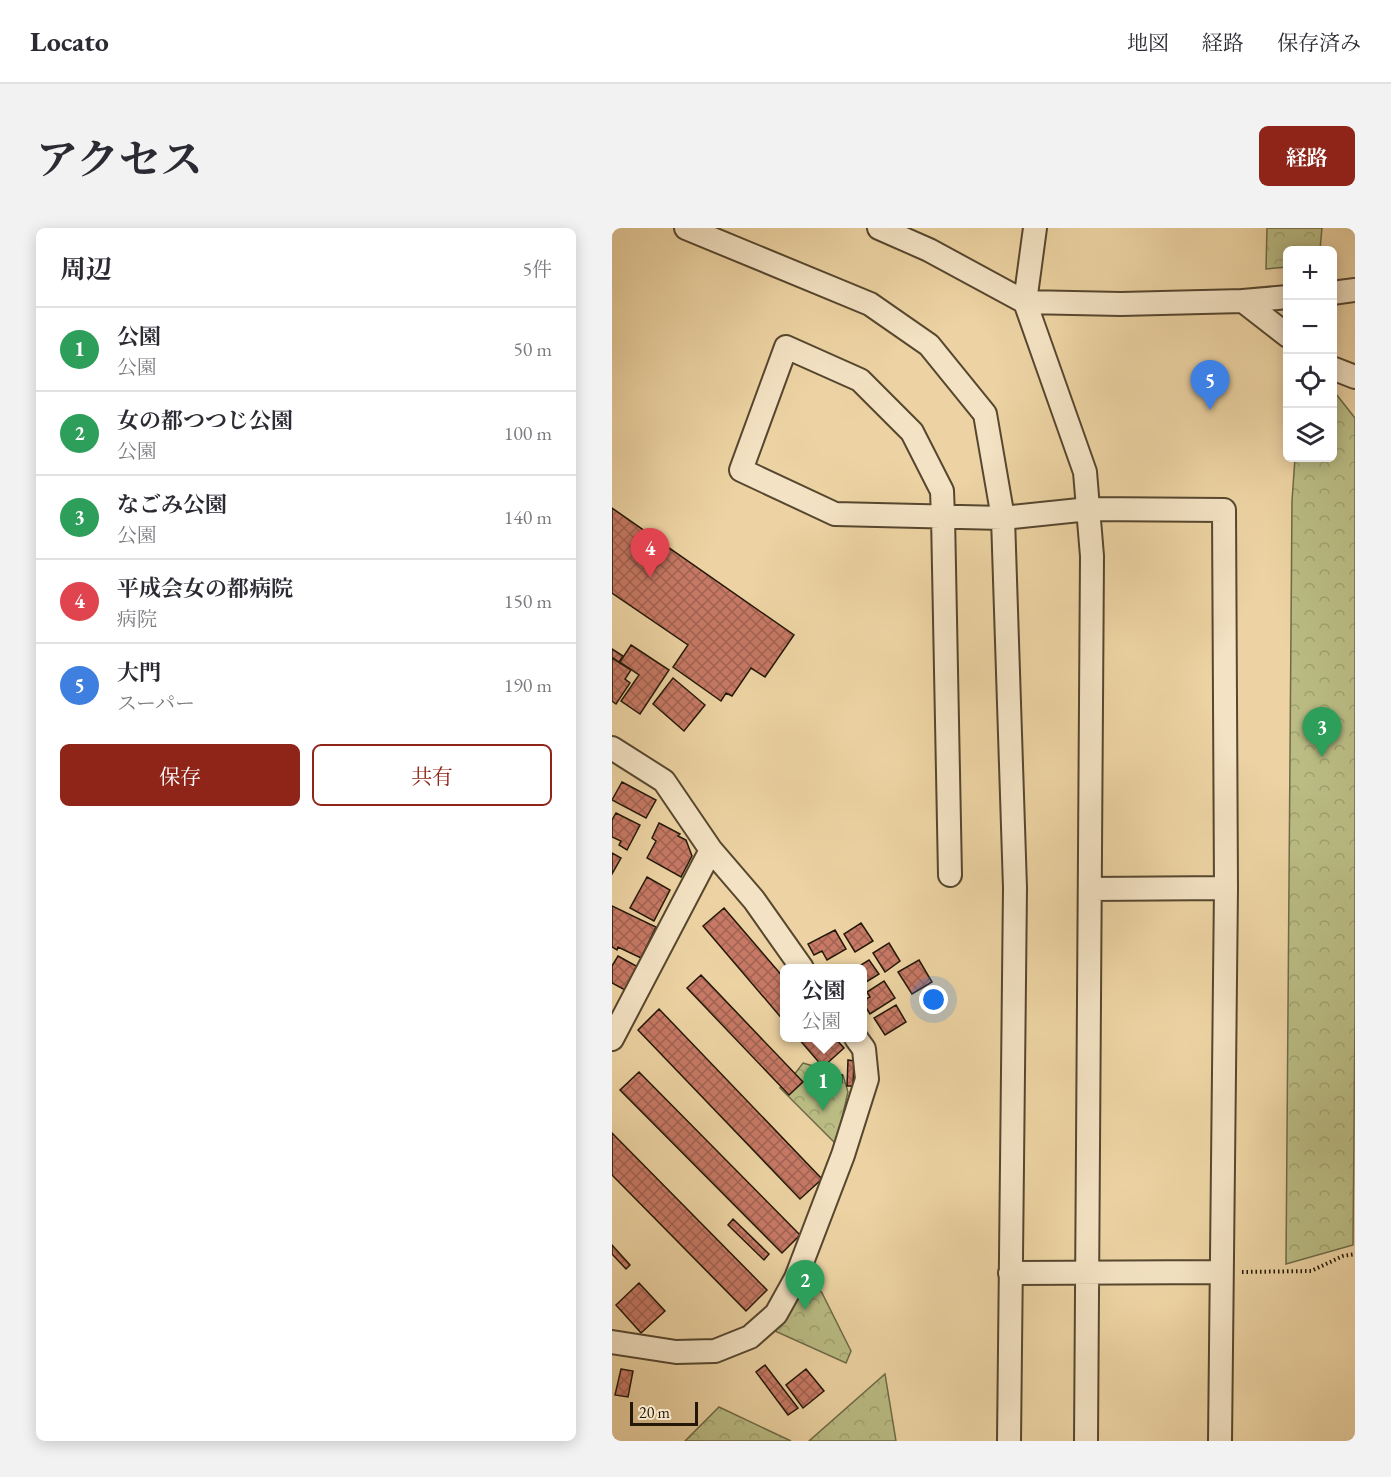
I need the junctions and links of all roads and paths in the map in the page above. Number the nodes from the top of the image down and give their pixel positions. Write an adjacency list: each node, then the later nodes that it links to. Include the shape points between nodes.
1 (686, 228): 14 (street, via 870,304 929,345 985,414)
2 (879, 228): 8 (street)
3 (1035, 228): 8 (street)
4 (1355, 290): 5 (street)
5 (1337, 292)
6 (1283, 297): 7 (street)
7 (1244, 301): 8 (street); 9 (street)
8 (1025, 302): 12 (street, via 1085,472)
9 (1283, 333)
10 (1337, 370): 11 (street)
11 (1355, 377)
12 (1089, 509): 14 (street); 18 (street, via 1224,510); 19 (street)
13 (943, 516): 13 (street, via 835,514 741,470 786,347 860,380 912,432 942,491); 14 (street); 17 (street)
14 (1004, 518): 26 (street, via 1015,888)
15 (614, 753): 16 (street, via 664,781)
16 (711, 850): 20 (street, via 754,900); 21 (street)
17 (950, 875)
18 (1226, 888): 19 (street); 25 (street)
19 (1090, 889): 24 (street)
20 (799, 964)
21 (612, 1039)
22 (859, 1042): 27 (street, via 864,1049 867,1079 796,1278 776,1314 750,1337 715,1351 676,1352)
23 (1355, 1254): 25 (path, via 1311,1271)
24 (1087, 1272): 25 (street); 26 (street); 29 (street)
25 (1221, 1272): 30 (street)
26 (1010, 1273): 28 (street)
27 (612, 1342)
28 (1009, 1441)
29 (1086, 1441)
30 (1221, 1441)

